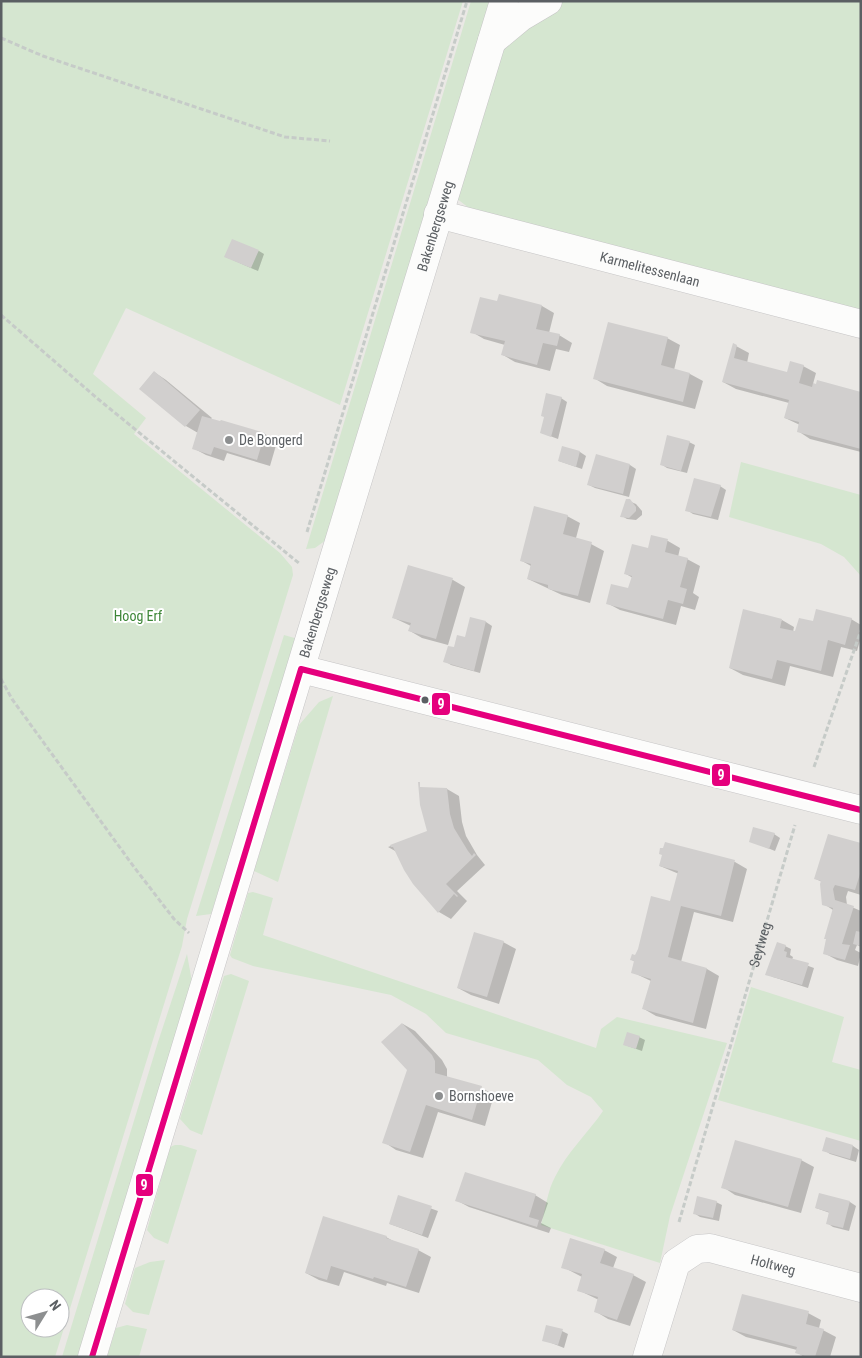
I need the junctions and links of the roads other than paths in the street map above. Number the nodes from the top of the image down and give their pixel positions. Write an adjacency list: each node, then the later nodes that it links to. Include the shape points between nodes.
1 (504, 1): 3 (street, Bakenbergseweg)
2 (548, 1): 3 (street)
3 (492, 40): 4 (street, Bakenbergseweg)
4 (438, 214): 5 (street, Karmelitessenlaan); 6 (street, Bakenbergseweg)
5 (861, 324)
6 (301, 669): 7 (street); 9 (street, Bakenbergseweg)
7 (861, 810)
8 (861, 1288): 10 (street, Holtweg, via 710,1248 697,1249 682,1259)
9 (92, 1357)
10 (647, 1357)

